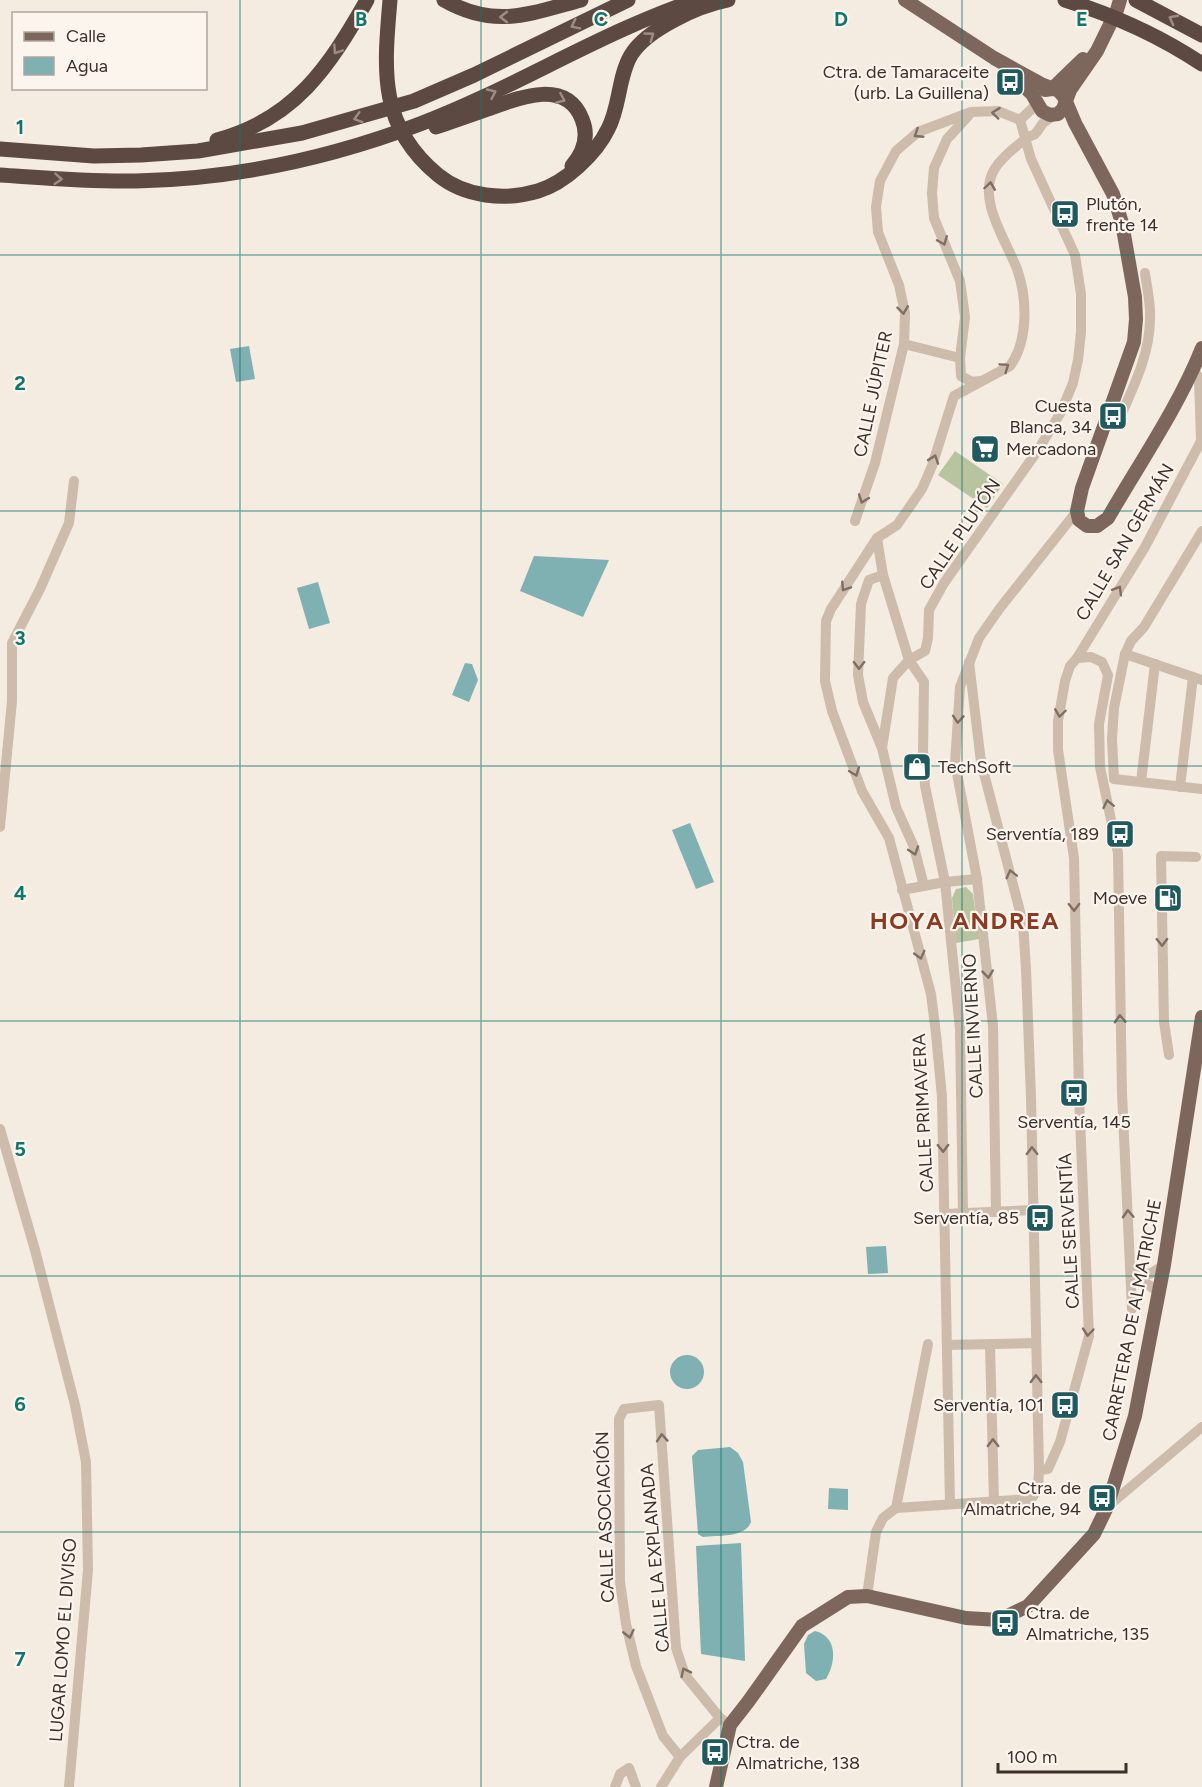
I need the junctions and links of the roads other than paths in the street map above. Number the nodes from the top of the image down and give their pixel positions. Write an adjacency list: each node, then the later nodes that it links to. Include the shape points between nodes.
1 (367, 0): 27 (highway, one-way to 27, via 326,66 302,93 273,116 234,135 165,147)
2 (390, 0): 30 (highway, via 386,46 389,98 403,135 424,163 461,189 486,195 511,196)
3 (444, 0): 4 (highway, one-way to 3, via 513,17 467,12)
4 (581, 0)
5 (628, 0): 27 (highway, one-way to 27, via 414,101 302,133 198,151)
6 (698, 0): 28 (highway, one-way to 6, via 329,153 421,124 661,12)
7 (728, 0): 30 (highway, one-way to 7, via 587,160 598,147 610,127 625,70 640,44 689,13)
8 (905, 0): 15 (main road)
9 (1065, 0): 12 (highway)
10 (1120, 0): 14 (main road)
11 (1140, 2): 13 (highway, one-way to 11)
12 (1143, 31): 16 (highway); 17 (highway)
13 (1202, 35)
14 (1103, 38): 18 (main road); 19 (main road)
15 (994, 58): 18 (main road); 20 (main road)
16 (1202, 64)
17 (1202, 75)
18 (1052, 89): 19 (main road, via 1062,94); 20 (main road, via 1040,94)
19 (1065, 101): 22 (main road, via 1061,112); 25 (main road)
20 (1038, 103): 22 (main road, via 1046,114); 23 (street)
21 (971, 112): 23 (street, one-way to 21, via 998,111); 32 (street, CALLE JÚPITER, one-way to 32, via 918,132 896,151 880,182 878,232 899,285 905,313); 34 (street, one-way to 34, via 947,140 934,168 932,193 934,218 960,281 965,317)
22 (1054, 115): 24 (street); 25 (main road)
23 (1020, 120): 24 (street, CALLE PLUTÓN)
24 (1027, 138): 36 (street, one-way to 24, via 1010,366 1023,340 1025,310 1018,271 990,206 988,185 994,170); 47 (street, CALLE PLUTÓN, via 1031,159 1075,255 1081,294 1078,360 1061,412 944,583 929,610 925,651)
25 (1087, 147): 37 (main road, via 1113,194 1135,297 1134,342)
26 (0, 149): 27 (highway)
27 (141, 156)
28 (242, 171): 29 (highway, one-way to 28, via 137,181); 30 (highway, one-way to 30, via 318,164 540,93 573,104 586,132 579,157)
29 (0, 175)
30 (553, 184)
31 (1145, 273): 37 (street, via 1150,320 1146,347 1118,422)
32 (904, 344): 34 (street); 41 (street, CALLE JÚPITER, one-way to 41, via 875,463)
33 (1202, 348): 35 (main road)
34 (960, 358): 36 (street, via 961,376 972,382)
35 (1193, 369): 38 (street, CALLE SAN GERMÁN, via 1199,378); 40 (main road, via 1108,518 1097,526 1087,526 1079,520)
36 (983, 380): 43 (street, CALLE PRIMAVERA, one-way to 36, via 897,525 922,489 954,396)
37 (1104, 428): 40 (main road)
38 (1202, 441): 46 (street, CALLE SAN GERMÁN, one-way to 38)
39 (75, 481): 55 (street, via 69,523 12,644 12,700)
40 (1077, 511): 48 (street, via 1000,608 979,638)
41 (855, 521)
42 (1202, 531): 45 (street)
43 (877, 538): 44 (street); 60 (street, CALLE PRIMAVERA, one-way to 60, via 826,621 825,681 862,791 889,838)
44 (883, 575): 47 (street); 51 (street, one-way to 51, via 869,580 861,603 858,675 863,702)
45 (1125, 654): 49 (street); 52 (street, via 1114,708 1114,779)
46 (1077, 658): 69 (street, one-way to 46, via 1122,1093 1118,853 1100,767 1099,724 1108,675 1101,662 1091,657); 78 (street, CALLE SERVENTÍA, one-way to 78, via 1065,681 1058,750 1074,858 1078,1083 1089,1336 1060,1442 1048,1469)
47 (909, 660): 51 (street, via 893,678); 58 (street, via 924,682 925,786)
48 (969, 662): 57 (street, CALLE INVIERNO, one-way to 57, via 960,687 955,763); 64 (street, CALLE SERVENTÍA, one-way to 48, via 1023,923 981,762)
49 (1155, 664): 50 (street); 52 (street)
50 (1198, 679): 53 (street)
51 (882, 748): 59 (street, one-way to 59, via 896,807 914,847)
52 (1141, 782): 53 (street)
53 (1180, 786): 54 (street)
54 (1202, 789)
55 (0, 827)
56 (1196, 857): 62 (street, one-way to 62, via 1161,856 1164,1022)
57 (977, 879): 58 (street); 65 (street, CALLE INVIERNO, one-way to 65, via 993,1026)
58 (945, 882): 59 (street); 66 (street, via 960,1029)
59 (924, 886): 60 (street)
60 (902, 890): 67 (street, CALLE PRIMAVERA, one-way to 67, via 931,994 942,1097)
61 (1202, 1017): 68 (main road, CARRETERA DE ALMATRICHE)
62 (1169, 1055)
63 (0, 1129): 86 (street, LUGAR LOMO EL DIVISO, via 35,1250 86,1462 88,1570)
64 (1034, 1210): 65 (street); 72 (street, CALLE SERVENTÍA)
65 (996, 1212): 66 (street)
66 (963, 1213): 67 (street)
67 (945, 1214): 74 (street, CALLE PRIMAVERA)
68 (1164, 1265): 69 (street, via 1150,1274); 70 (main road, CARRETERA DE ALMATRICHE)
69 (1131, 1272): 70 (street); 71 (street)
70 (1159, 1292): 81 (main road, CARRETERA DE ALMATRICHE, via 1135,1416)
71 (1132, 1309)
72 (1036, 1343): 75 (street); 78 (street, CALLE SERVENTÍA, one-way to 72)
73 (928, 1344): 82 (street)
74 (947, 1345): 75 (street); 80 (street, CALLE PRIMAVERA)
75 (990, 1345): 79 (street, one-way to 75)
76 (624, 1409): 84 (street, CALLE LA EXPLANADA, one-way to 76, via 685,1675 676,1648 659,1406); 85 (street, CALLE ASOCIACIÓN, one-way to 85, via 619,1419 620,1570 626,1624 636,1666 663,1736)
77 (1202, 1427): 81 (street)
78 (1039, 1470): 79 (street, via 1038,1490 1031,1499)
79 (994, 1502): 80 (street)
80 (950, 1504): 82 (street)
81 (1107, 1507): 83 (main road, CARRETERA DE ALMATRICHE, via 1094,1534 1028,1606 999,1620 966,1618)
82 (896, 1508): 83 (street, via 883,1518 876,1532)
83 (867, 1596): 84 (main road, CARRETERA DE ALMATRICHE, via 848,1597 802,1626 748,1702)
84 (725, 1722): 85 (street); 90 (main road, CARRETERA DE ALMATRICHE)
85 (680, 1757): 89 (street)
86 (69, 1787)
87 (615, 1787): 88 (street, via 620,1774 629,1768)
88 (636, 1787)
89 (662, 1787)
90 (716, 1787)

